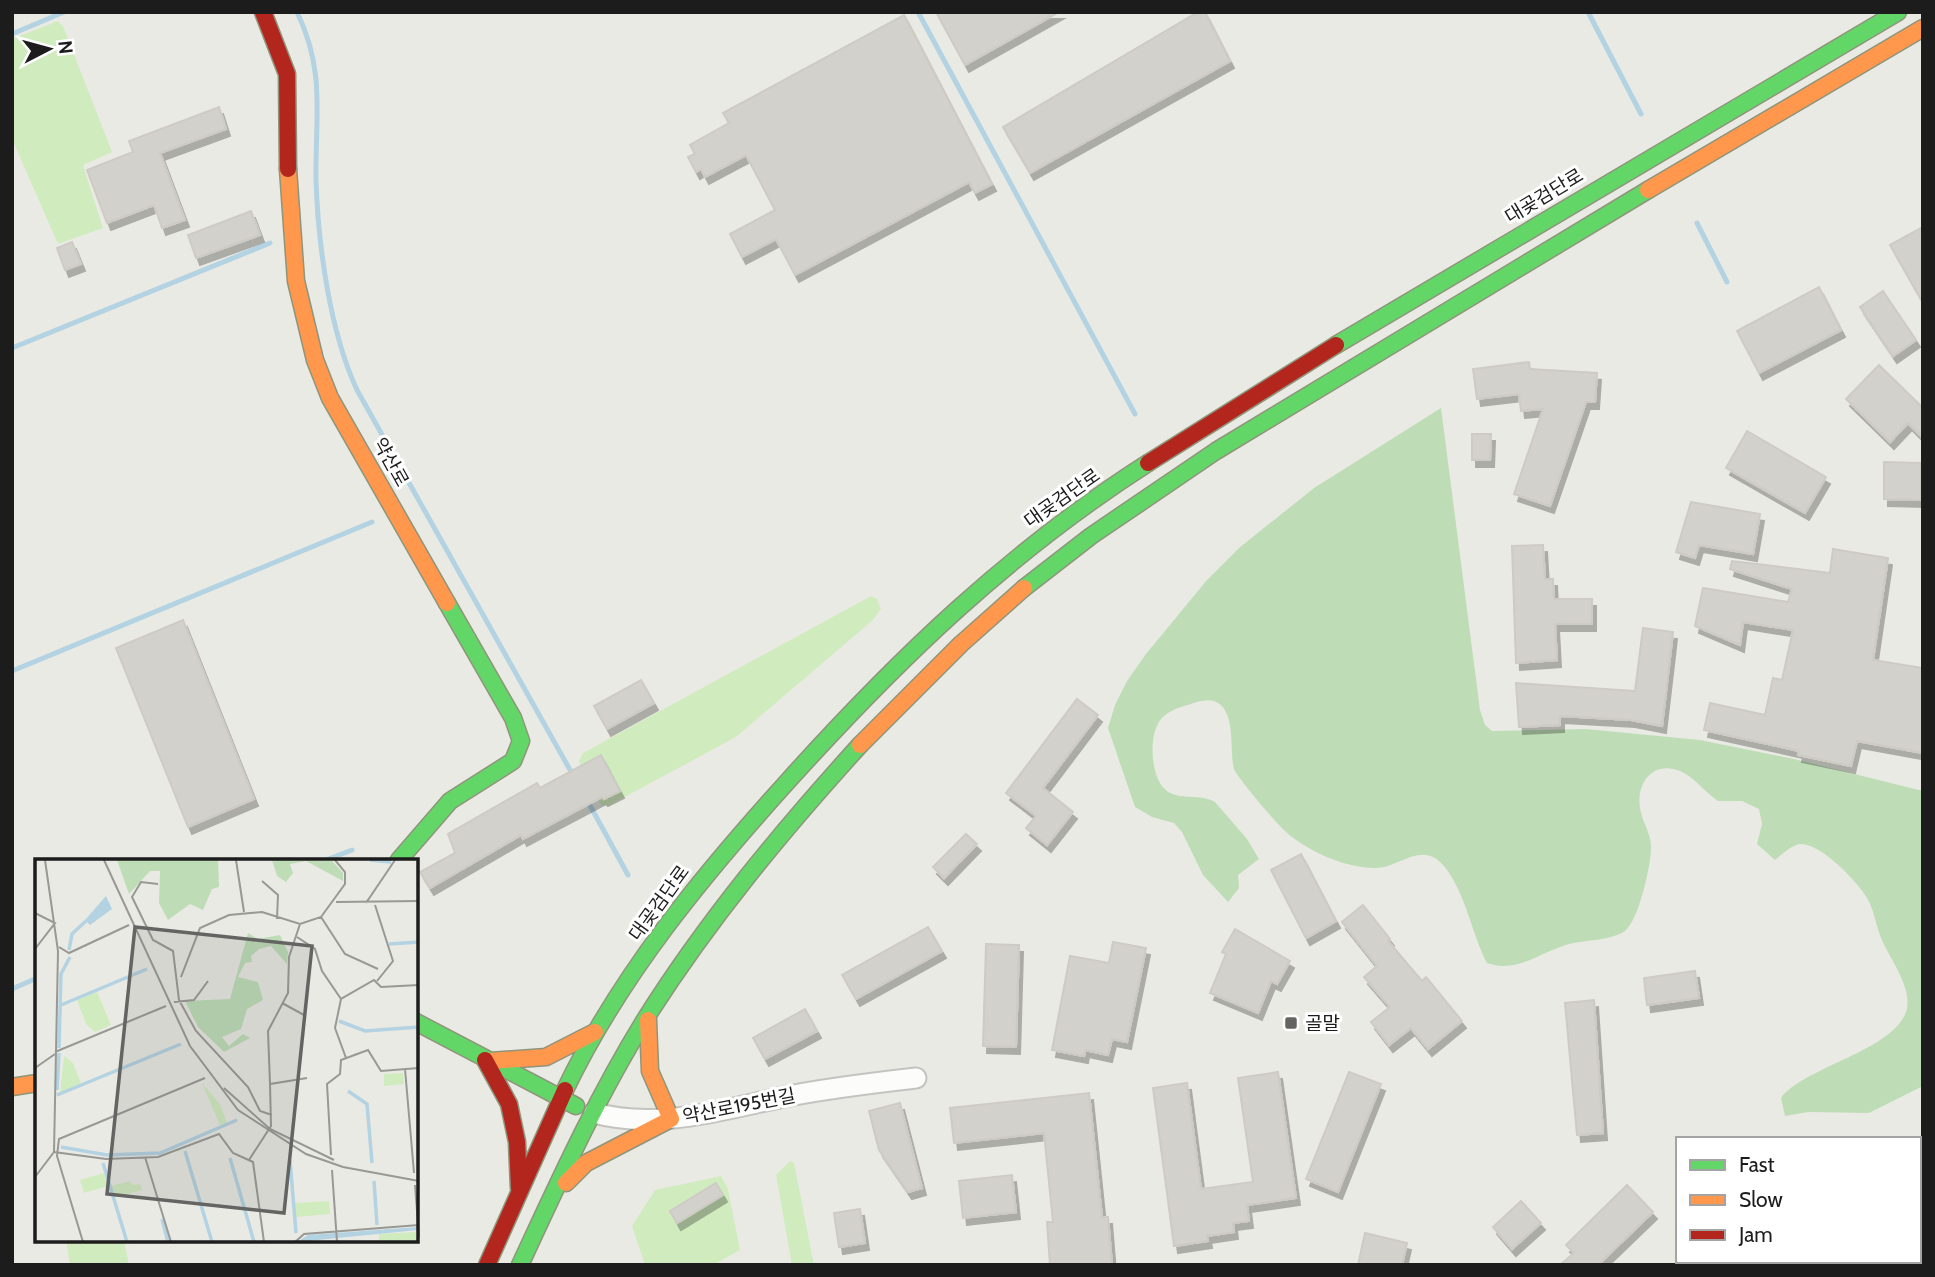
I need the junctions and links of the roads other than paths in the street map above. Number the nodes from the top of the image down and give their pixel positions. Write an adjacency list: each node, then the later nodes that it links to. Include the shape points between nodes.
1 (263, 12): 4 (main road, 약산로, via 287,74 287,194 312,360 513,719 521,741 513,761 450,800)
2 (1898, 12): 7 (main road, 대곶검단로, via 1369,323 1200,430 1024,550 907,653 796,771 704,876)
3 (1923, 28): 5 (main road, via 1388,344 1080,545 937,666 839,768 728,901)
4 (400, 859)
5 (648, 1015): 13 (main road); 14 (main road, via 649,1075)
6 (418, 1023): 8 (main road, 약산로195번길)
7 (596, 1031): 8 (main road, via 540,1061); 12 (main road, 대곶검단로)
8 (485, 1060): 12 (main road, 약산로195번길); 15 (main road, via 509,1104 517,1142)
9 (916, 1078): 14 (street, 약산로195번길)
10 (35, 1083): 11 (main road)
11 (12, 1087)
12 (561, 1100): 13 (main road, 약산로195번길); 15 (main road, 대곶검단로)
13 (594, 1113): 14 (street, 약산로195번길, via 616,1119); 16 (main road)
14 (671, 1119): 16 (main road, via 586,1163)
15 (519, 1194): 17 (main road, 대곶검단로)
16 (552, 1197): 18 (main road)
17 (487, 1265)
18 (520, 1265)

